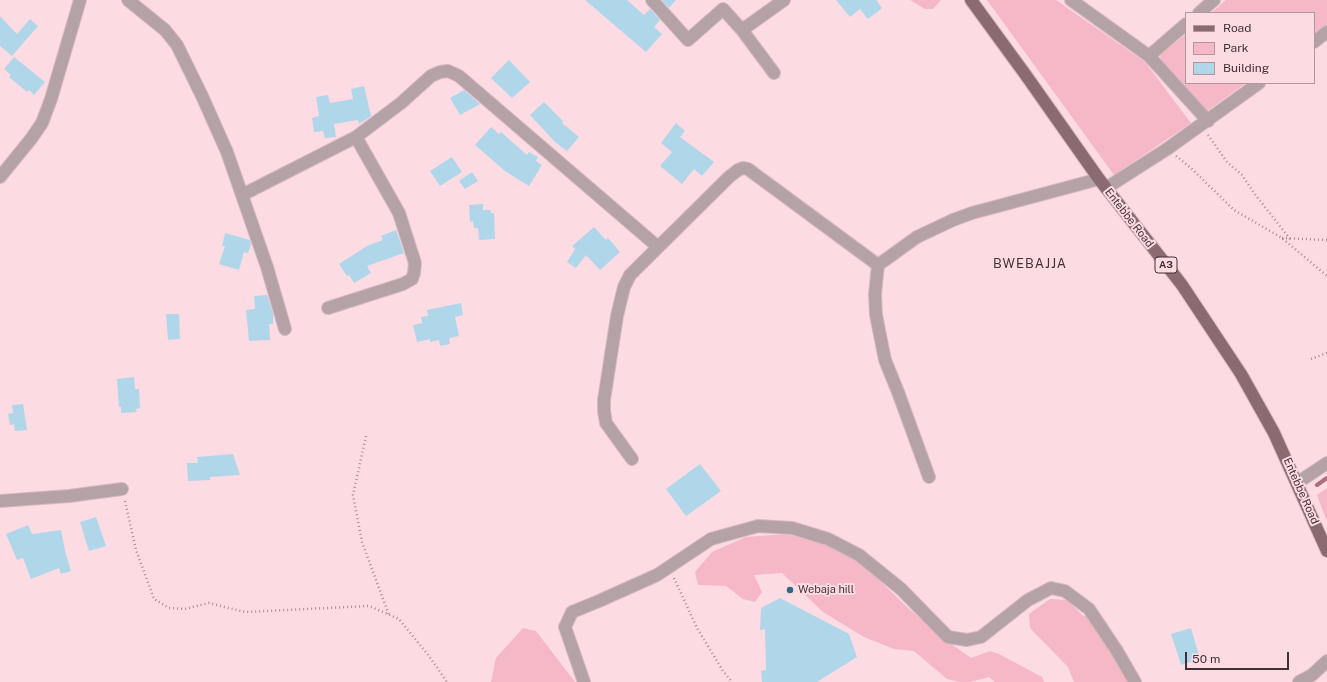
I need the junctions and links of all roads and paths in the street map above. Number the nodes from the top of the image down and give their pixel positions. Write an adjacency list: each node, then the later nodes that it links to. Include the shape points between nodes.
1 (80, 0): 19 (street, via 42,123)
2 (128, 0): 21 (street, via 165,30 177,45 227,152)
3 (652, 0): 10 (street, via 688,40 723,9)
4 (784, 0): 10 (street)
5 (970, 0): 20 (main road, Entebbe Road / A3)
6 (1071, 0): 13 (street)
7 (1214, 0): 8 (street)
8 (1200, 12)
9 (1185, 25): 13 (street)
10 (742, 30): 14 (street)
11 (1327, 32): 12 (street)
12 (1315, 41)
13 (1149, 56): 16 (street)
14 (774, 73)
15 (1258, 84): 16 (street)
16 (1205, 123): 18 (street); 23 (path, via 1227,162 1242,175)
17 (356, 137): 21 (street); 25 (street, via 401,103 431,76 448,71 459,76); 28 (street, via 398,213 415,263 414,273 412,279 403,284)
18 (1167, 149): 20 (street); 22 (path, via 1192,169 1234,210)
19 (0, 178)
20 (1103, 184): 26 (street, via 972,213 917,237); 36 (main road, Entebbe Road / A3, via 1182,285 1241,374 1274,432)
21 (242, 195): 29 (street)
22 (1282, 238): 23 (path); 27 (path)
23 (1290, 239): 24 (path)
24 (1327, 240)
25 (658, 247): 26 (street, via 729,178 743,168 748,169); 33 (street, via 630,275 624,287 604,400 606,423)
26 (878, 265): 35 (street, via 876,315 885,360)
27 (1327, 276)
28 (328, 308)
29 (285, 329)
30 (1327, 353): 31 (path)
31 (1311, 359)
32 (366, 436): 41 (path, via 353,495 362,542)
33 (632, 459)
34 (1327, 463): 36 (street)
35 (929, 477)
36 (1297, 483): 39 (main road, Entebbe Road / A3)
37 (122, 489): 38 (street); 41 (path, via 136,550 154,599 169,608 186,609 209,603 246,612 369,606)
38 (0, 501)
39 (1327, 551)
40 (669, 567): 44 (street, via 658,575 572,612 565,627); 45 (path, via 697,628); 46 (street, via 711,539 758,526 792,528 828,539 859,555 901,589 948,637 967,640 981,637 1028,600 1051,588 1065,591 1089,609)
41 (389, 615): 43 (path, via 399,619 430,656)
42 (1327, 661): 47 (street, via 1312,675)
43 (447, 682)
44 (584, 682)
45 (732, 682)
46 (1135, 682)
47 (1299, 682)

